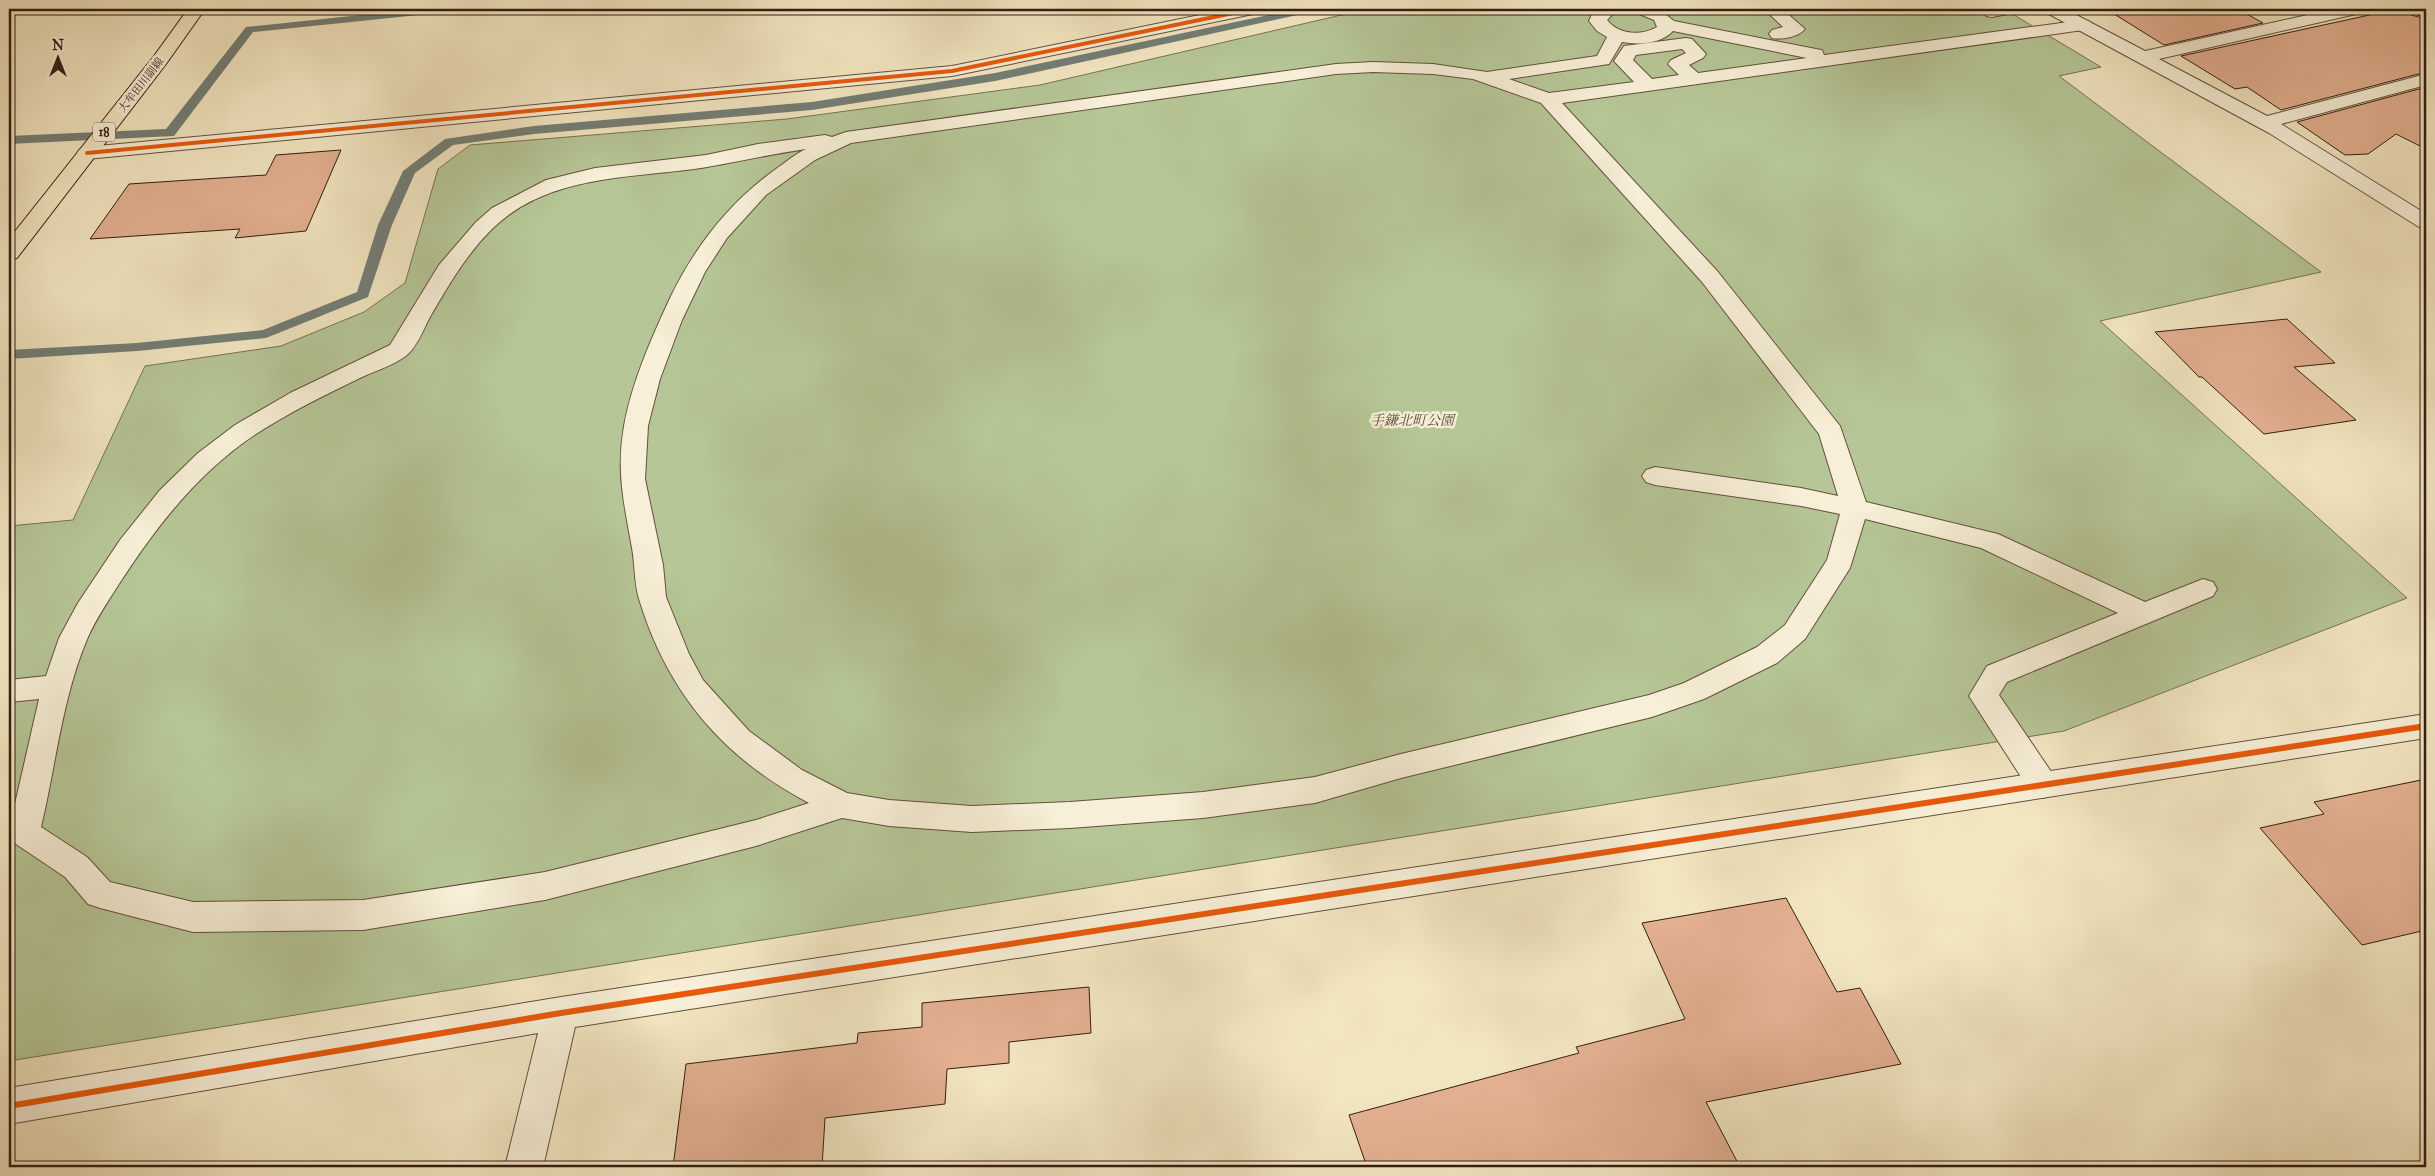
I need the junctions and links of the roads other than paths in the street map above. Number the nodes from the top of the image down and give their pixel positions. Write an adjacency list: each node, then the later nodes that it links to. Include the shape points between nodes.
1 (196, 9): 28 (main road, 大牟田川副線 / 18)
2 (1643, 9): 11 (street, via 1660,16)
3 (1678, 9): 15 (street, via 1689,23)
4 (1772, 9): 13 (street, via 1796,29)
5 (2053, 9): 12 (street)
6 (2356, 9): 16 (street)
7 (2418, 9): 10 (street)
8 (1242, 10): 28 (street, via 952,71)
9 (1601, 10): 14 (street, via 1598,21 1601,26)
10 (2426, 12)
11 (1667, 25): 14 (street, via 1660,34 1651,36); 15 (street)
12 (2083, 25): 16 (street); 17 (street)
13 (1778, 34)
14 (1618, 35): 18 (street)
15 (1687, 36): 17 (street); 19 (street, via 1698,54); 20 (street, via 1630,50 1623,60)
16 (2143, 57): 26 (street)
17 (1838, 58): 22 (street)
18 (1603, 60): 20 (street, via 1616,73); 21 (street)
19 (1677, 64): 20 (street); 22 (street)
20 (1633, 71): 24 (street)
21 (1486, 77): 25 (street); 27 (street, via 1433,69 1336,69)
22 (1694, 79): 24 (street)
23 (2426, 79): 26 (street)
24 (1648, 85): 25 (street)
25 (1548, 99): 32 (street, via 1710,277 1831,432)
26 (2264, 123): 29 (street)
27 (846, 138): 35 (street, via 706,161 595,174 553,184 499,212 483,226 447,270 399,350 299,398 244,431 207,459 169,496 88,610 73,638); 39 (street, via 808,156 759,191 719,234 694,272 648,379 636,426 632,479 652,597 693,688 738,739 791,779)
28 (87, 154): 30 (main road, 大牟田川副線 / 18)
29 (2426, 223)
30 (9, 253)
31 (1655, 476): 32 (street)
32 (1855, 508): 34 (street, via 1989,541); 39 (street, via 1840,561 1795,632 1767,654 1694,691 1652,706 1315,790 1203,805 972,819 889,814)
33 (2203, 589): 34 (street)
34 (2144, 613): 38 (street, via 1997,674 1984,696)
35 (57, 686): 36 (street); 39 (street, via 24,833 76,867 100,894 193,917 362,915 545,886 756,833)
36 (9, 691)
37 (2426, 726): 38 (street)
38 (2042, 786): 40 (street)
39 (842, 805)
40 (561, 1013): 41 (street); 42 (street)
41 (9, 1106)
42 (524, 1167)

